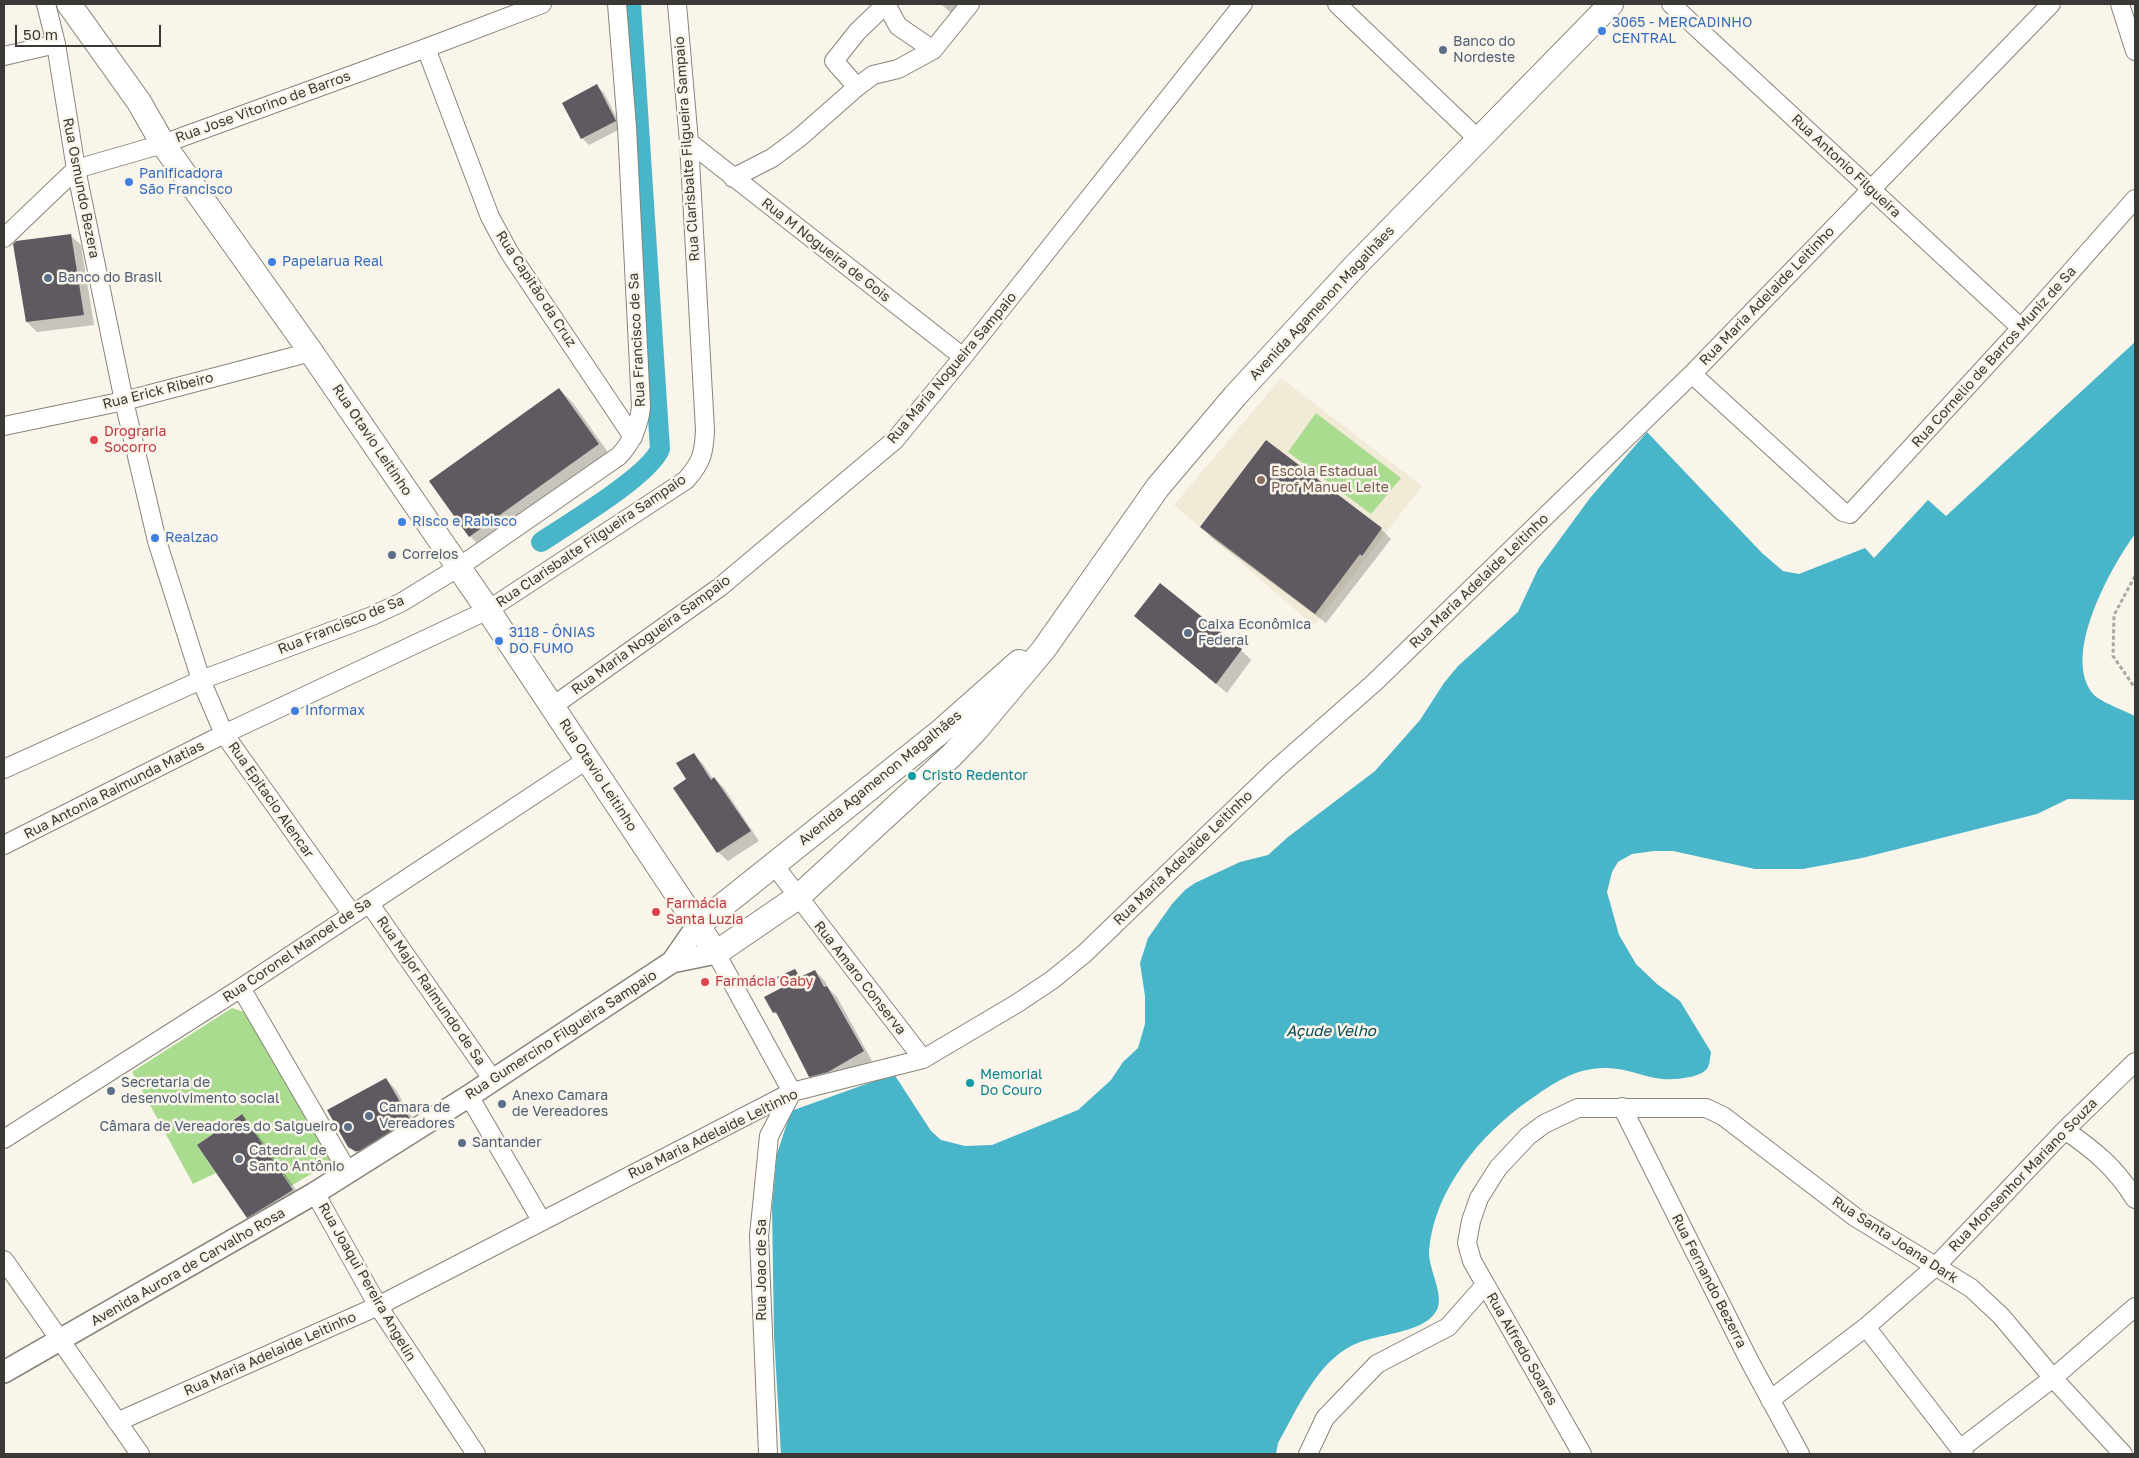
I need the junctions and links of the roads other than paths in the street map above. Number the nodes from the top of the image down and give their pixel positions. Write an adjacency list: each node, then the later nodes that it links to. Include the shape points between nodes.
1 (46, 4): 14 (street, Rua Osmundo Bezera)
2 (52, 4): 20 (main road, Rua Otavio Leitinho, via 131,109)
3 (69, 4): 20 (main road, Rua Otavio Leitinho, via 139,102)
4 (542, 4): 15 (street, Rua Jose Vitorino de Barros)
5 (617, 4): 34 (street, Rua Francisco de Sa, via 641,407)
6 (677, 4): 22 (street, Rua Clarisbalte Filgueira Sampaio)
7 (970, 4): 16 (street)
8 (1243, 4): 30 (street, Rua Maria Nogueira Sampaio)
9 (1337, 4): 21 (street)
10 (1611, 4): 21 (main road, Avenida Agamenon Magalhães)
11 (1671, 4): 25 (street, Rua Antonio Filgueira)
12 (2051, 4): 25 (street, Rua Maria Adelaide Leitinho)
13 (2120, 4): 17 (street)
14 (56, 44): 18 (street); 23 (street, Rua Osmundo Bezera)
15 (426, 48): 20 (street, Rua Jose Vitorino de Barros); 34 (street, Rua Capitão da Cruz, via 490,217 509,252)
16 (933, 50): 19 (street, via 898,69 873,75); 19 (street, via 898,26 886,4 857,32 834,61)
17 (2135, 51)
18 (4, 56)
19 (857, 87): 24 (street, via 800,138 772,158)
20 (159, 137): 23 (street, Rua Jose Vitorino de Barros); 29 (main road, Rua Otavio Leitinho)
21 (1478, 140): 37 (main road, Avenida Agamenon Magalhães, via 1354,267 1235,396 1158,487)
22 (689, 142): 24 (street, Rua M Nogueira de Gois); 36 (street, Rua Clarisbalte Filgueira Sampaio, via 705,430 704,452 698,467 686,480)
23 (76, 169): 27 (street, Rua Jose Vitorino de Barros); 32 (street, Rua Osmundo Bezera)
24 (733, 178): 30 (street, Rua M Nogueira de Gois)
25 (1870, 189): 28 (street, Rua Antonio Filgueira); 31 (street, Rua Maria Adelaide Leitinho)
26 (2135, 199): 28 (street, Rua Cornelio de Barros Muniz de Sa)
27 (4, 238)
28 (2021, 328): 31 (street, Rua Cornelio de Barros Muniz de Sa, via 1850,514 1843,512)
29 (312, 352): 32 (street, Rua Erick Ribeiro); 35 (main road, Rua Otavio Leitinho)
30 (963, 357): 39 (street, Rua Maria Nogueira Sampaio, via 895,440 842,487 720,587)
31 (1692, 374): 56 (street, Rua Maria Adelaide Leitinho, via 1374,682 1275,770 1084,954 1016,1004)
32 (124, 401): 33 (street, Rua Erick Ribeiro); 38 (street, Rua Osmundo Bezera, via 158,541)
33 (4, 426)
34 (633, 437): 35 (street, Rua Francisco de Sa, via 619,456)
35 (459, 568): 36 (main road, Rua Otavio Leitinho); 38 (street, Rua Francisco de Sa, via 372,616)
36 (488, 610): 39 (main road, Rua Otavio Leitinho); 40 (street, Rua Clarisbalte Filgueira Sampaio)
37 (1060, 626): 42 (main road, Avenida Agamenon Magalhães); 44 (main road, Avenida Agamenon Magalhães, via 1001,702)
38 (200, 680): 40 (street, Rua Epitacio Alencar); 43 (street, Rua Francisco de Sa)
39 (553, 706): 41 (main road, Rua Otavio Leitinho)
40 (224, 734): 47 (street, Rua Antonia Raimunda Matias); 51 (street, Rua Epitacio Alencar)
41 (588, 759): 50 (street, Rua Coronel Manoel de Sa); 52 (main road, Rua Otavio Leitinho)
42 (902, 763): 44 (main road, via 901,776); 45 (main road, Avenida Agamenon Magalhães)
43 (4, 769)
44 (919, 787): 46 (main road, Avenida Agamenon Magalhães)
45 (834, 817): 46 (main road); 48 (main road, Avenida Agamenon Magalhães)
46 (858, 842): 49 (main road, Avenida Agamenon Magalhães)
47 (4, 845)
48 (774, 865): 49 (street, Rua Amaro Conserva); 52 (main road, Avenida Agamenon Magalhães)
49 (798, 897): 53 (main road, Avenida Agamenon Magalhães); 56 (street, Rua Amaro Conserva)
50 (369, 902): 51 (street, Rua Coronel Manoel de Sa); 58 (street, Rua Major Raimundo de Sa)
51 (352, 914): 55 (street, Rua Coronel Manoel de Sa)
52 (697, 926): 53 (main road, Rua Otavio Leitinho); 54 (street, Rua Gumercino Filgueira Sampaio)
53 (716, 953): 54 (street, Rua Gumercino Filgueira Sampaio); 59 (street)
54 (672, 962): 58 (street, Rua Gumercino Filgueira Sampaio)
55 (241, 988): 63 (street, Rua Coronel Manoel de Sa); 64 (street)
56 (923, 1059): 59 (street, Rua Maria Adelaide Leitinho)
57 (2135, 1062): 62 (street, Rua Monsenhor Mariano Souza)
58 (493, 1080): 60 (street, Rua Gumercino Filgueira Sampaio)
59 (792, 1092): 67 (street, Rua Maria Adelaide Leitinho); 83 (street, Rua Joao de Sa, via 769,1136 759,1236)
60 (469, 1096): 64 (street, Rua Gumercino Filgueira Sampaio); 67 (street)
61 (1622, 1107): 68 (street, Rua Santa Joana Dark, via 1578,1108 1558,1116 1528,1136 1498,1168 1479,1198); 70 (street, Rua Santa Joana Dark, via 1706,1108 1724,1116 1855,1217); 78 (street, Rua Fernando Bezerra)
62 (2064, 1130): 66 (street, via 2095,1151 2125,1182); 70 (street, Rua Monsenhor Mariano Souza)
63 (4, 1139)
64 (348, 1172): 65 (street, Rua Joaqui Pereira Angelin)
65 (315, 1193): 72 (street, Rua Joaqui Pereira Angelin); 75 (street, Avenida Aurora de Carvalho Rosa)
66 (2135, 1199)
67 (541, 1220): 72 (street, Rua Maria Adelaide Leitinho)
68 (1467, 1243): 71 (street, Rua Alfredo Soares, via 1472,1261)
69 (4, 1260): 75 (street)
70 (1935, 1266): 74 (street, Rua Monsenhor Mariano Souza); 77 (street, Rua Santa Joana Dark, via 1971,1288 2001,1316)
71 (1485, 1284): 84 (street, via 1448,1327 1377,1364 1325,1418); 85 (street, Rua Alfredo Soares)
72 (378, 1306): 79 (street, Rua Maria Adelaide Leitinho); 82 (street, Rua Joaqui Pereira Angelin)
73 (2135, 1307): 77 (street)
74 (1866, 1327): 78 (street, Rua Monsenhor Mariano Souza); 80 (street)
75 (60, 1340): 76 (street, Avenida Aurora de Carvalho Rosa); 79 (street)
76 (4, 1372)
77 (2054, 1378): 80 (street); 87 (street, Rua Santa Joana Dark)
78 (1770, 1400): 86 (street, Rua Fernando Bezerra)
79 (116, 1422): 81 (street)
80 (1962, 1451)
81 (140, 1454)
82 (476, 1454)
83 (768, 1454)
84 (1308, 1454)
85 (1582, 1454)
86 (1800, 1454)
87 (2123, 1454)

